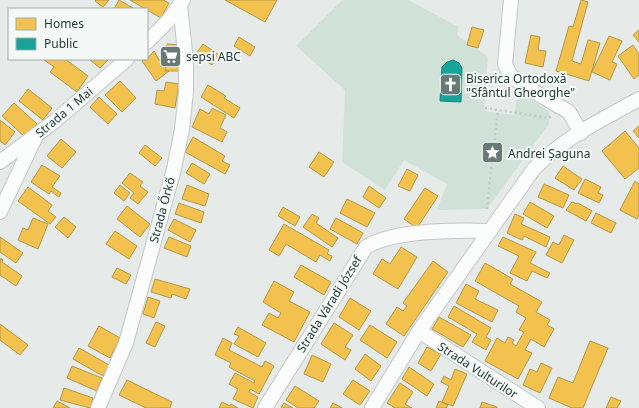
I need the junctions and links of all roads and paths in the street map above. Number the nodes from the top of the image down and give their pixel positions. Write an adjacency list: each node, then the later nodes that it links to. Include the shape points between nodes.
1 (511, 0): 9 (street, via 505,64 510,74 523,85 569,112)
2 (182, 2): 3 (street); 18 (street, Strada Őrkő, via 186,92 174,169 126,343)
3 (148, 41)
4 (126, 60): 10 (street, Strada 1 Mai)
5 (639, 99): 9 (street)
6 (485, 108): 7 (path)
7 (498, 110): 8 (path); 11 (path)
8 (549, 118)
9 (580, 133): 16 (street, via 560,144 533,170)
10 (36, 136): 13 (street, Strada 1 Mai); 15 (street)
11 (494, 145): 12 (path, via 500,150 500,155); 12 (path, via 487,147 484,152)
12 (492, 161): 14 (path)
13 (0, 162)
14 (487, 209)
15 (0, 212)
16 (490, 231): 17 (street); 19 (street, Strada Váradi József, via 450,230 375,241 366,247)
17 (419, 331): 20 (street); 21 (street, Strada Vulturilor)
18 (98, 408)
19 (265, 408)
20 (372, 408)
21 (538, 408)

